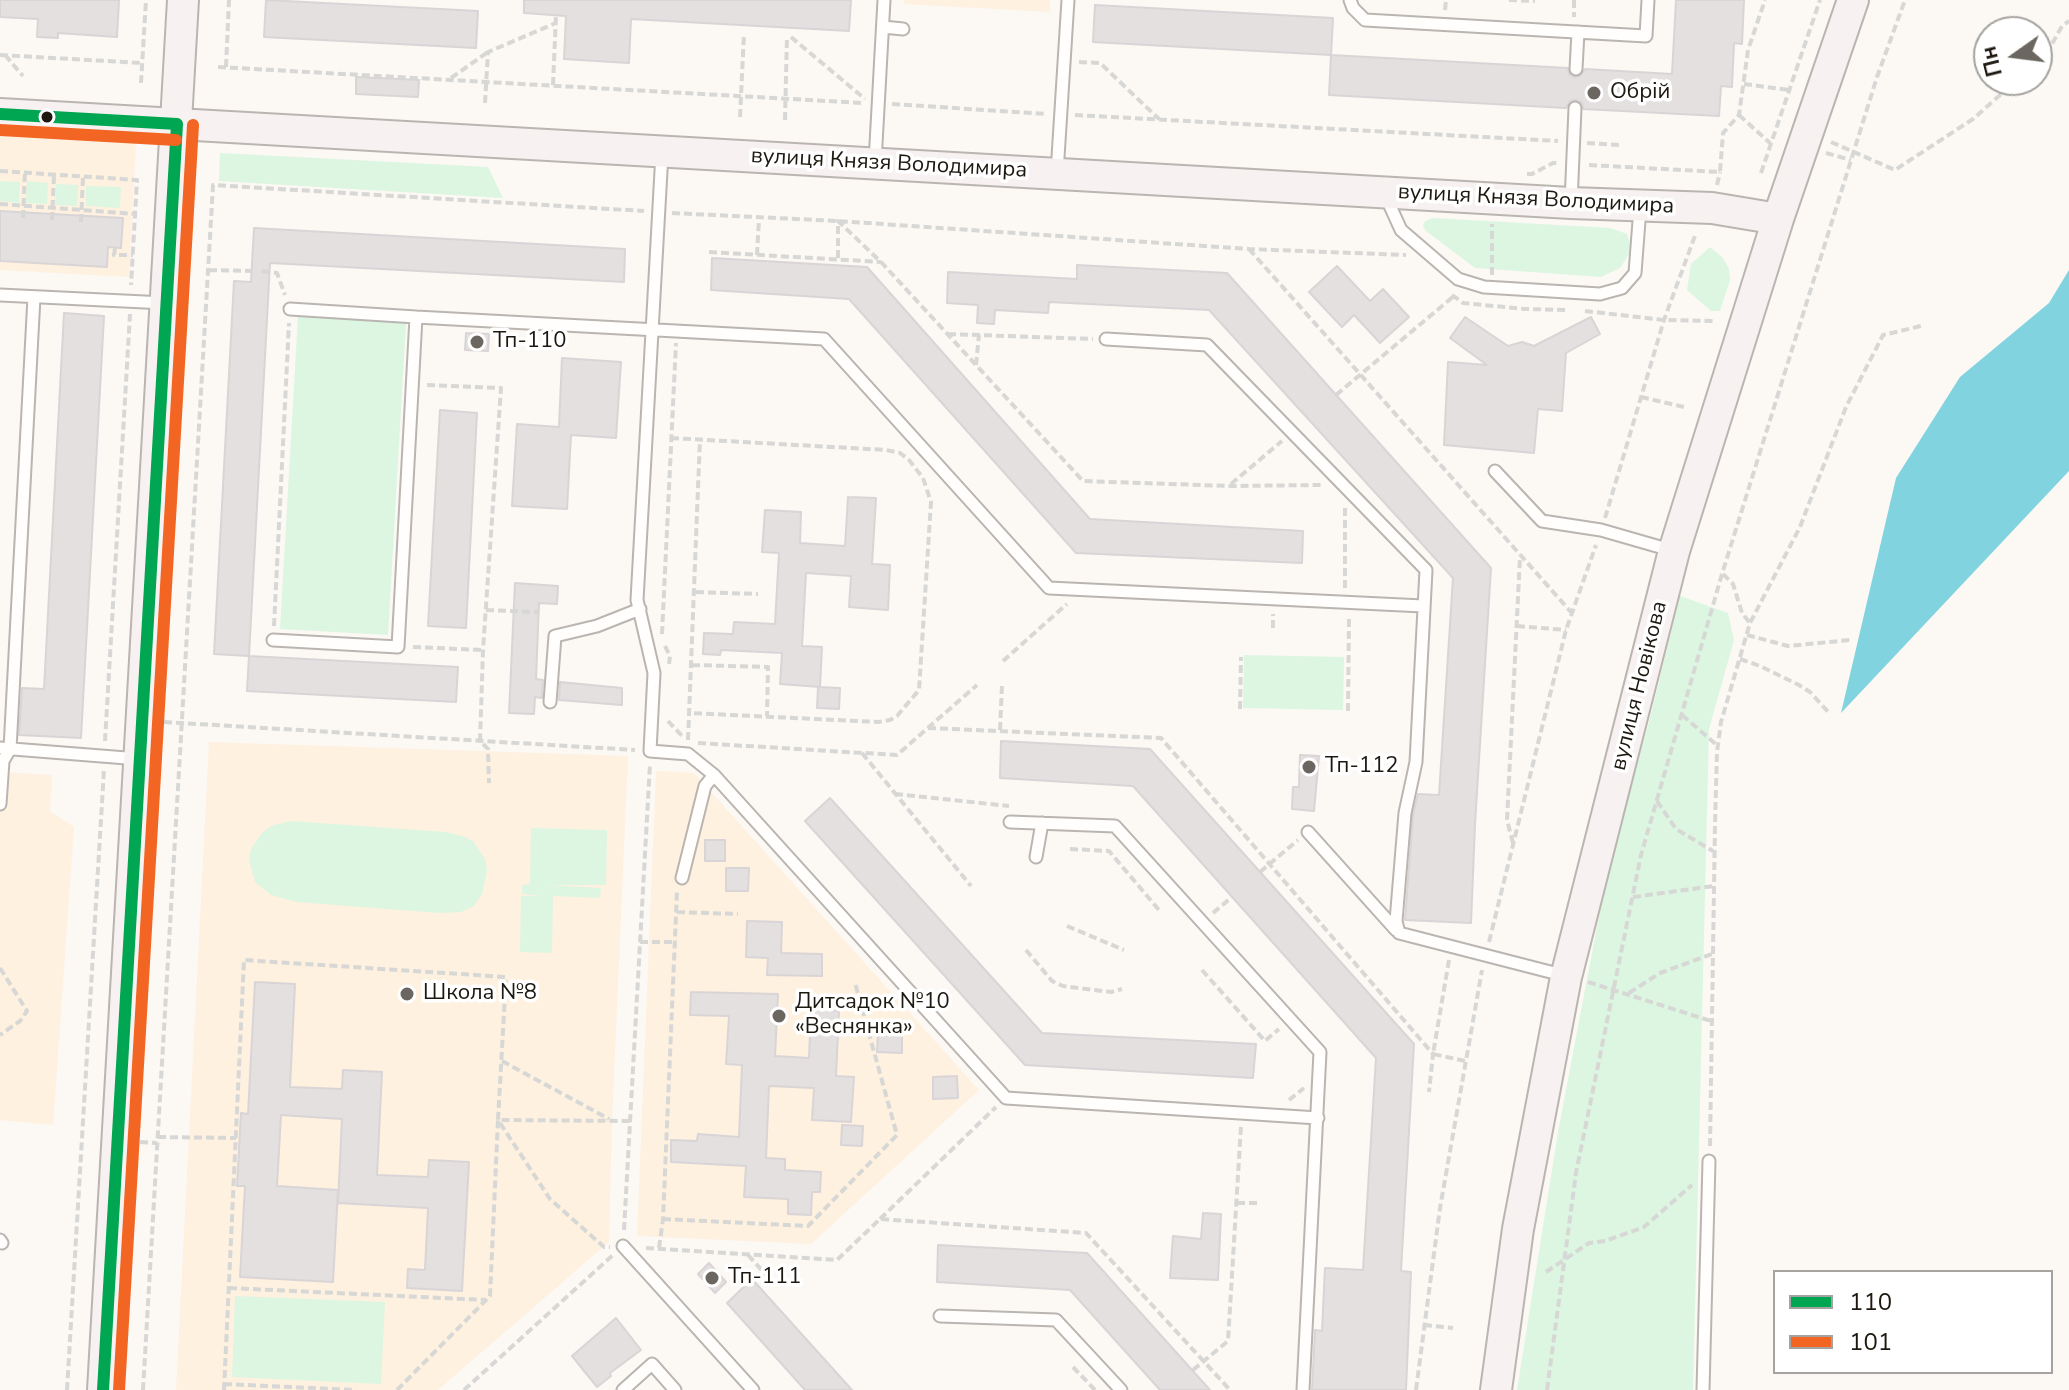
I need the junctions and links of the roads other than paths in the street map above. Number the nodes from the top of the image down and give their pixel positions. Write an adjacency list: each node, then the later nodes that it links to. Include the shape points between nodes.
1 (183, 0): 13 (main road)
2 (884, 0): 7 (lane)
3 (1068, 0): 16 (lane)
4 (1350, 0): 9 (lane, via 1365,20)
5 (1648, 0): 9 (lane, via 1646,36)
6 (1853, 0): 20 (main road, вулиця Новікова)
7 (883, 27): 8 (lane); 15 (lane, via 874,103)
8 (903, 29)
9 (1578, 32): 10 (lane)
10 (1576, 69)
11 (1575, 108): 18 (lane)
12 (0, 114): 13 (main road, вулиця Князя Володимира)
13 (177, 124): 14 (main road, вулиця Князя Володимира); 23 (main road)
14 (662, 151): 15 (main road, вулиця Князя Володимира); 26 (lane)
15 (875, 163): 16 (main road, вулиця Князя Володимира)
16 (1057, 174): 17 (main road, вулиця Князя Володимира)
17 (1384, 192): 18 (main road, вулиця Князя Володимира); 19 (lane, via 1401,230 1458,279 1492,287 1600,294 1622,288 1635,273)
18 (1571, 203): 19 (main road, вулиця Князя Володимира)
19 (1640, 205): 20 (main road, вулиця Князя Володимира, via 1712,208)
20 (1778, 219): 29 (main road, вулиця Новікова)
21 (0, 295): 22 (lane)
22 (34, 297): 23 (lane); 34 (lane)
23 (166, 303): 35 (main road)
24 (290, 309): 25 (lane)
25 (416, 317): 26 (lane); 32 (lane, via 398,647)
26 (652, 330): 30 (lane, via 824,339 1049,588); 31 (lane)
27 (1106, 339): 30 (lane, via 1207,345 1426,570)
28 (1495, 471): 29 (lane, via 1542,521 1601,530)
29 (1674, 551): 44 (main road, вулиця Новікова)
30 (1423, 606): 43 (lane, via 1416,762 1405,813)
31 (640, 609): 33 (lane, via 555,636); 36 (lane, via 654,673 650,751 688,754)
32 (273, 640)
33 (550, 702)
34 (5, 748): 35 (lane); 37 (lane)
35 (140, 759): 49 (main road)
36 (714, 775): 42 (lane, via 705,786); 45 (lane, via 1006,1098)
37 (0, 804)
38 (1010, 822): 39 (lane)
39 (1042, 823): 41 (lane); 45 (lane, via 1115,826 1320,1052)
40 (1308, 832): 43 (lane)
41 (1036, 857)
42 (682, 878)
43 (1399, 933): 44 (lane)
44 (1566, 977): 55 (main road, вулиця Новікова, via 1518,1229)
45 (1318, 1118): 54 (lane)
46 (1709, 1166): 56 (lane)
47 (623, 1246): 52 (lane)
48 (940, 1316): 53 (lane, via 1056,1320)
49 (103, 1390)
50 (623, 1390): 51 (lane, via 652,1364)
51 (675, 1390)
52 (753, 1390)
53 (1121, 1390)
54 (1303, 1390)
55 (1496, 1390)
56 (1703, 1390)

